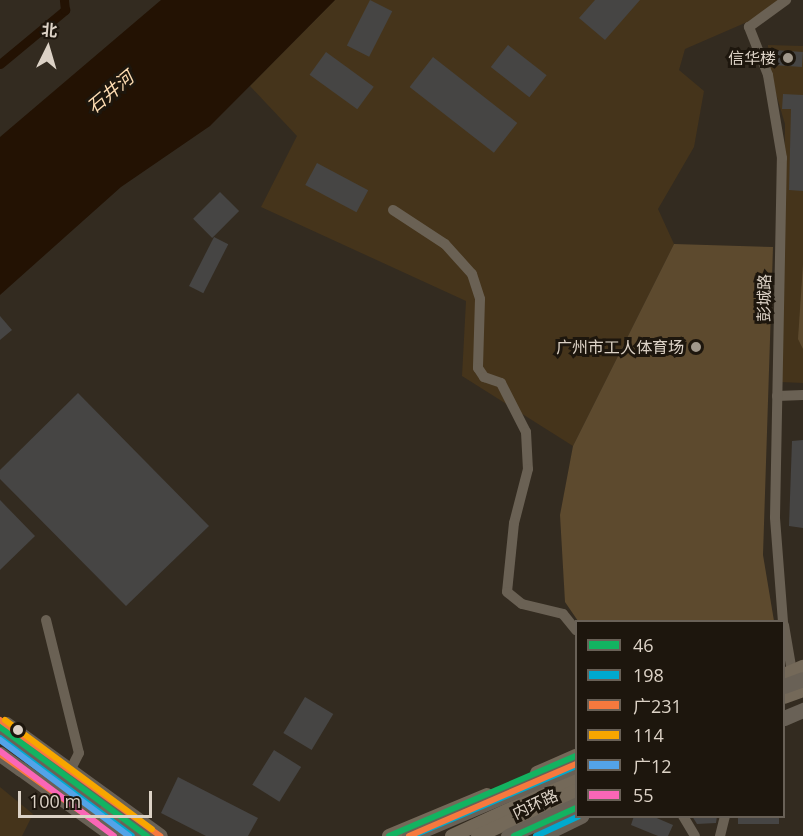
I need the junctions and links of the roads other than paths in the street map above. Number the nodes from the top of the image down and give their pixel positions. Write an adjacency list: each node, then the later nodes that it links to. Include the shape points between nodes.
1 (786, 0): 4 (street, 彭城路, via 749,27 768,75 780,131)
2 (393, 210): 7 (street, via 445,244 472,274 480,299 477,368 484,377 501,382 526,432 528,470 514,523 507,592 522,604 563,614)
3 (803, 395): 4 (street)
4 (777, 396): 6 (street, 彭城路, via 775,542)
5 (46, 620): 27 (street, via 79,753)
6 (783, 620)
7 (575, 629)
8 (785, 632): 9 (street, 彭城路)
9 (795, 674)
10 (803, 690): 11 (main road)
11 (785, 696)
12 (803, 702): 13 (main road)
13 (785, 709)
14 (803, 710): 15 (highway)
15 (785, 717)
16 (803, 718): 17 (main road)
17 (785, 725)
18 (0, 733): 22 (main road); 26 (main road); 27 (main road); 38 (highway, bridge); 42 (highway, bridge)
19 (0, 756): 22 (highway); 29 (main road)
20 (575, 757): 31 (main road)
21 (0, 765): 39 (highway)
22 (21, 765): 29 (main road); 38 (highway, bridge)
23 (575, 766): 31 (main road)
24 (575, 766): 44 (highway, bridge)
25 (575, 766): 45 (highway, 内环路, bridge)
26 (46, 774): 27 (main road); 38 (main road)
27 (67, 777): 41 (main road)
28 (575, 779): 47 (main road)
29 (35, 785): 39 (main road)
30 (575, 791): 37 (main road)
31 (508, 792): 43 (main road); 46 (main road)
32 (575, 806): 50 (highway, 内环路)
33 (575, 806): 51 (main road)
34 (577, 818): 52 (highway)
35 (684, 818): 53 (street)
36 (724, 818): 54 (street)
37 (514, 820): 48 (main road); 49 (main road)
38 (122, 833): 40 (highway)
39 (103, 836)
40 (139, 836)
41 (147, 836)
42 (160, 836)
43 (389, 836)
44 (409, 836)
45 (417, 836)
46 (427, 836)
47 (452, 836)
48 (478, 836)
49 (494, 836)
50 (508, 836)
51 (514, 836)
52 (540, 836)
53 (695, 836)
54 (720, 836)

